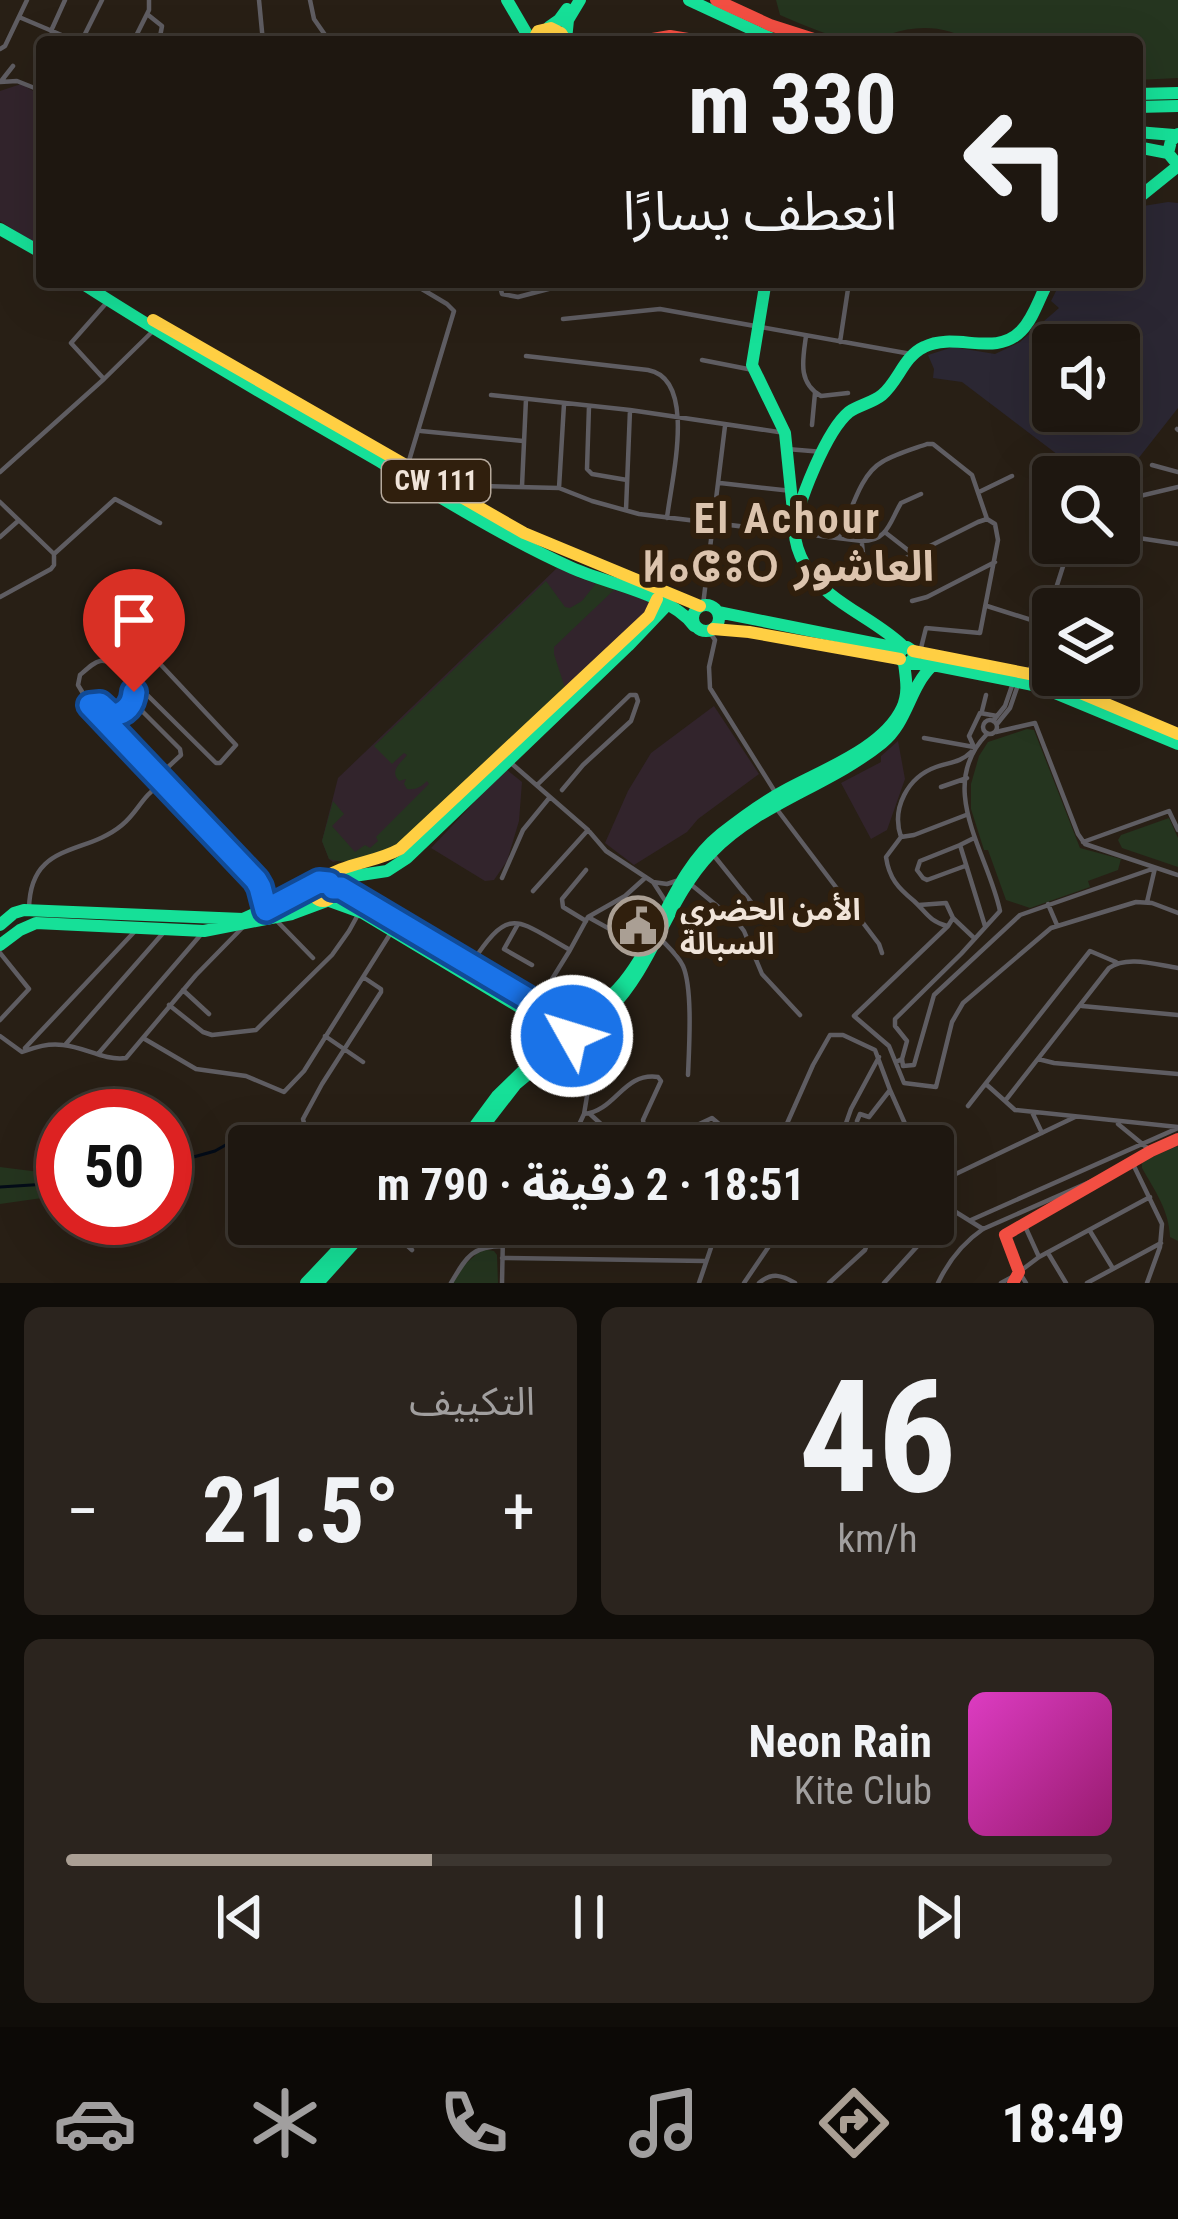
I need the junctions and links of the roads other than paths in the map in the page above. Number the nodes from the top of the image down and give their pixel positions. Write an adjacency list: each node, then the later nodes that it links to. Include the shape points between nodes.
1 (27, 0): 12 (street)
2 (65, 0): 15 (street)
3 (102, 0): 17 (street)
4 (149, 0): 11 (street)
5 (259, 0): 20 (street)
6 (310, 0): 21 (street)
7 (507, 0): 13 (main road)
8 (689, 0): 26 (main road)
9 (716, 0): 27 (main road)
10 (573, 6): 14 (main road); 25 (main road)
11 (147, 14): 18 (street); 19 (street, via 162,26)
12 (19, 17): 15 (street); 28 (street)
13 (519, 19): 14 (main road); 22 (main road)
14 (548, 27): 23 (main road); 24 (main road)
15 (51, 31): 16 (street)
16 (64, 36)
17 (83, 36)
18 (136, 36)
19 (160, 36)
20 (262, 36)
21 (326, 36)
22 (529, 36)
23 (535, 36)
24 (563, 36)
25 (567, 36)
26 (766, 36)
27 (804, 36)
28 (0, 49)
29 (13, 65): 30 (street)
30 (0, 82): 31 (street)
31 (36, 88)
32 (1178, 93): 33 (main road)
33 (1143, 94)
34 (1143, 106): 35 (main road)
35 (1178, 106)
36 (1143, 132): 37 (main road)
37 (1177, 135): 39 (main road, via 1169,144)
38 (1143, 149): 39 (main road)
39 (1174, 161): 40 (main road)
40 (1143, 194)
41 (3, 233): 42 (main road)
42 (36, 253)
43 (90, 288): 51 (main road)
44 (100, 288): 79 (main road, CW 111)
45 (420, 288): 72 (street, via 454,311)
46 (500, 288): 47 (street, via 518,297)
47 (552, 288)
48 (765, 288): 53 (main road)
49 (1045, 288): 57 (main road, via 1028,323 1004,342 942,340)
50 (848, 290): 56 (street)
51 (109, 300): 54 (main road); 61 (street, via 71,343)
52 (563, 319): 53 (street, via 659,309)
53 (758, 327): 55 (street); 60 (main road)
54 (155, 328): 61 (street); 111 (main road, via 486,523)
55 (806, 336): 56 (street); 64 (street, via 803,374)
56 (840, 342): 57 (street)
57 (911, 354): 77 (main road, via 880,397 846,416)
58 (526, 356): 69 (street, via 659,372 674,388)
59 (702, 360): 60 (street)
60 (753, 370): 73 (main road)
61 (104, 379): 78 (street)
62 (848, 393): 64 (street)
63 (491, 394): 65 (street)
64 (815, 394): 71 (street)
65 (526, 399): 66 (street); 74 (street)
66 (564, 403): 67 (street); 88 (street)
67 (589, 406): 68 (street); 84 (street, via 587,469)
68 (630, 410): 69 (street); 84 (street)
69 (679, 418): 70 (street); 95 (street)
70 (724, 425): 73 (street); 85 (street)
71 (812, 425)
72 (420, 431): 74 (street); 79 (street)
73 (785, 433): 75 (main road)
74 (523, 441): 86 (street)
75 (787, 449): 77 (street); 89 (main road)
76 (0, 451): 78 (street)
77 (825, 452): 101 (main road)
78 (10, 462): 81 (street)
79 (408, 464): 86 (street, via 470,484); 113 (main road, CW 111, via 524,533)
80 (1152, 465): 82 (street)
81 (0, 472)
82 (1178, 472)
83 (1012, 476): 90 (street)
84 (627, 480): 94 (street)
85 (718, 483): 89 (street); 99 (street)
86 (522, 486): 88 (street)
87 (1178, 487): 92 (street)
88 (560, 488): 94 (street)
89 (792, 491): 101 (main road)
90 (979, 493): 96 (street); 102 (street, via 972,476 927,444 878,463)
91 (921, 494): 100 (street, via 901,503)
92 (1140, 496)
93 (0, 502): 97 (street)
94 (626, 510): 95 (street)
95 (667, 518): 99 (street)
96 (987, 519): 108 (street); 109 (street, via 999,531)
97 (18, 521): 103 (street); 107 (street)
98 (160, 523): 107 (street, via 115,499)
99 (714, 524): 101 (street); 113 (street)
100 (886, 533): 105 (street); 108 (street)
101 (795, 535): 102 (street); 120 (main road, via 823,589 879,624)
102 (838, 536): 105 (street)
103 (0, 537)
104 (1140, 538): 106 (street)
105 (862, 541): 108 (street, via 874,573)
106 (1178, 544)
107 (54, 554): 110 (street, via 51,569)
108 (913, 554)
109 (994, 562): 112 (street); 114 (street)
110 (0, 597)
111 (662, 602): 117 (main road); 138 (main road)
112 (912, 602)
113 (702, 605): 115 (main road); 117 (main road)
114 (986, 606): 116 (street); 120 (street, via 979,635 926,628)
115 (718, 612): 118 (main road); 120 (main road)
116 (1032, 620)
117 (694, 626): 118 (main road)
118 (711, 630): 120 (main road); 145 (street, via 710,688)
119 (1032, 652): 123 (street)
120 (908, 655): 121 (main road); 123 (main road); 145 (main road, via 908,692 889,728)
121 (933, 665): 123 (main road); 145 (main road, via 881,744)
122 (121, 669): 124 (street); 124 (street, via 148,651 236,748 216,763); 127 (street, via 102,660 80,675)
123 (1021, 678): 130 (street); 133 (main road, via 1059,682); 136 (main road)
124 (134, 680): 126 (street)
125 (986, 695): 128 (street)
126 (133, 702): 129 (street); 129 (street, via 181,749 166,768)
127 (90, 705): 129 (street); 140 (street)
128 (982, 711): 130 (street); 134 (street)
129 (112, 715)
130 (996, 723): 132 (street); 132 (street, via 985,722); 152 (street, via 1035,723)
131 (957, 734): 134 (street)
132 (987, 734): 137 (street)
133 (1178, 734)
134 (969, 736): 137 (street)
135 (924, 739): 137 (street)
136 (1178, 744)
137 (973, 749): 139 (street); 150 (street, via 905,790)
138 (505, 757): 141 (street); 164 (main road, via 394,868 347,877)
139 (967, 778): 142 (street); 146 (street)
140 (162, 784): 170 (street, via 256,880); 179 (street, via 117,829 54,856 35,878)
141 (537, 785): 143 (street, via 636,694 631,722); 144 (street)
142 (940, 787)
143 (562, 790)
144 (550, 797): 147 (street); 160 (street, via 523,830)
145 (776, 800): 155 (main road); 162 (main road, via 719,836); 194 (street)
146 (966, 815): 150 (street); 151 (street)
147 (588, 830): 161 (street); 165 (street)
148 (1178, 830): 149 (street, via 1169,811)
149 (1103, 835): 152 (street); 154 (street)
150 (901, 837): 168 (street, via 886,857 888,871)
151 (974, 838): 153 (street); 171 (street)
152 (1083, 842): 154 (street)
153 (960, 845): 156 (street); 156 (street, via 920,861 917,870 927,880)
154 (1105, 851): 157 (street)
155 (711, 852): 162 (main road); 180 (street)
156 (965, 866): 184 (street)
157 (1155, 868): 159 (street); 166 (street); 167 (street)
158 (586, 870): 177 (street, via 562,899)
159 (1178, 875)
160 (502, 878)
161 (645, 878): 163 (street); 177 (street)
162 (685, 880): 163 (street); 169 (main road); 189 (main road); 207 (street, via 745,931 762,974)
163 (653, 882): 169 (street)
164 (326, 891): 170 (main road); 172 (main road); 197 (main road, via 341,888)
165 (532, 891)
166 (1147, 902): 173 (street); 182 (street)
167 (1048, 904): 174 (street); 182 (street)
168 (919, 905): 176 (street, via 946,903); 183 (street)
169 (668, 906): 191 (main road)
170 (267, 909): 178 (main road); 178 (street); 195 (street)
171 (1000, 910): 174 (street); 184 (street)
172 (360, 911): 187 (main road); 202 (street, via 332,955 256,1030 212,1035)
173 (1178, 913)
174 (1020, 915): 222 (street, via 934,995 914,1065)
175 (2, 918): 179 (main road); 179 (main road, via 14,913)
176 (953, 918): 183 (street); 190 (street)
177 (587, 919): 191 (street); 193 (street)
178 (248, 921): 179 (main road); 188 (main road); 201 (street)
179 (27, 922): 185 (main road); 192 (main road)
180 (768, 922)
181 (518, 924): 193 (street); 197 (street, via 500,926); 198 (street, via 504,949)
182 (1057, 925): 222 (street, via 963,1003 934,1088 904,1083)
183 (948, 926): 222 (street, via 854,1016)
184 (986, 926): 190 (street)
185 (138, 928): 186 (main road); 218 (street)
186 (166, 930): 188 (main road); 216 (street)
187 (392, 931): 200 (street); 213 (main road, via 534,1016)
188 (204, 932): 219 (street)
189 (658, 936): 208 (main road); 225 (street, via 686,978)
190 (974, 937): 222 (street, via 895,1019 907,1041)
191 (644, 948): 210 (main road, via 605,1004)
192 (0, 949): 209 (street, via 29,988)
193 (570, 950): 203 (street)
194 (882, 953)
195 (313, 958)
196 (1117, 962): 199 (street); 204 (street); 226 (street, via 1090,951)
197 (471, 964): 203 (main road)
198 (532, 965)
199 (1178, 968)
200 (363, 977): 212 (street); 217 (street, via 381,992)
201 (183, 990): 202 (street); 205 (street)
202 (170, 1005): 214 (street)
203 (536, 1005): 210 (main road)
204 (1079, 1006): 206 (street); 221 (street)
205 (209, 1014)
206 (1178, 1015)
207 (800, 1016)
208 (600, 1017): 215 (main road); 231 (street)
209 (0, 1020)
210 (562, 1020): 213 (main road, via 548,1024); 215 (main road, via 571,1027)
211 (0, 1036): 218 (street)
212 (325, 1036): 214 (street, via 284,1092 196,1069); 217 (street)
213 (546, 1036): 215 (main road, via 554,1046); 236 (main road, via 543,1050)
214 (143, 1038): 219 (street, via 126,1058)
215 (567, 1041): 237 (main road)
216 (65, 1045): 218 (street); 219 (street)
217 (344, 1049): 223 (street); 235 (street)
218 (22, 1052)
219 (98, 1054)
220 (878, 1057): 227 (street); 241 (street, via 830,1035); 242 (street)
221 (1038, 1059): 224 (street); 228 (street)
222 (899, 1061)
223 (363, 1062)
224 (1178, 1074)
225 (688, 1075)
226 (986, 1084): 228 (street); 229 (street)
227 (890, 1090): 233 (street); 243 (street)
228 (1005, 1101): 230 (street)
229 (968, 1106)
230 (1032, 1112): 232 (street); 245 (street)
231 (587, 1114): 238 (street); 239 (street); 240 (street, via 639,1077 658,1077)
232 (1075, 1117): 234 (street); 245 (street)
233 (857, 1120)
234 (1113, 1121): 244 (street); 247 (street)
235 (304, 1125)
236 (479, 1125)
237 (482, 1125)
238 (581, 1125)
239 (600, 1125)
240 (644, 1125)
241 (787, 1125)
242 (844, 1125)
243 (906, 1125)
244 (1178, 1128): 247 (street)
245 (1042, 1133): 250 (street)
246 (1178, 1139): 247 (main road)
247 (1147, 1147): 248 (main road); 253 (street)
248 (1132, 1162): 249 (main road); 251 (street)
249 (1115, 1173): 254 (main road); 255 (street)
250 (954, 1175)
251 (1150, 1197): 256 (street); 257 (street)
252 (954, 1209): 253 (street)
253 (971, 1220): 255 (street)
254 (1023, 1222): 268 (street); 272 (main road, via 1005,1235)
255 (983, 1229): 273 (street)
256 (1089, 1230): 267 (street); 271 (street)
257 (1161, 1243): 271 (street); 287 (street)
258 (342, 1245): 275 (main road)
259 (352, 1245): 276 (main road)
260 (407, 1245): 266 (street)
261 (710, 1245): 270 (street)
262 (770, 1245): 280 (street)
263 (868, 1245): 282 (street)
264 (913, 1245): 283 (street)
265 (502, 1246): 269 (street); 277 (street, via 475,1250)
266 (412, 1250)
267 (1048, 1253): 268 (street); 285 (street)
268 (1040, 1257): 272 (street)
269 (502, 1258): 270 (street); 278 (street)
270 (705, 1261): 279 (street)
271 (1112, 1268): 286 (street)
272 (1015, 1279)
273 (939, 1280): 284 (street)
274 (793, 1282): 281 (street, via 772,1275)
275 (306, 1283)
276 (318, 1283)
277 (451, 1283)
278 (502, 1283)
279 (698, 1283)
280 (744, 1283)
281 (759, 1283)
282 (829, 1283)
283 (884, 1283)
284 (952, 1283)
285 (1066, 1283)
286 (1087, 1283)
287 (1147, 1283)

